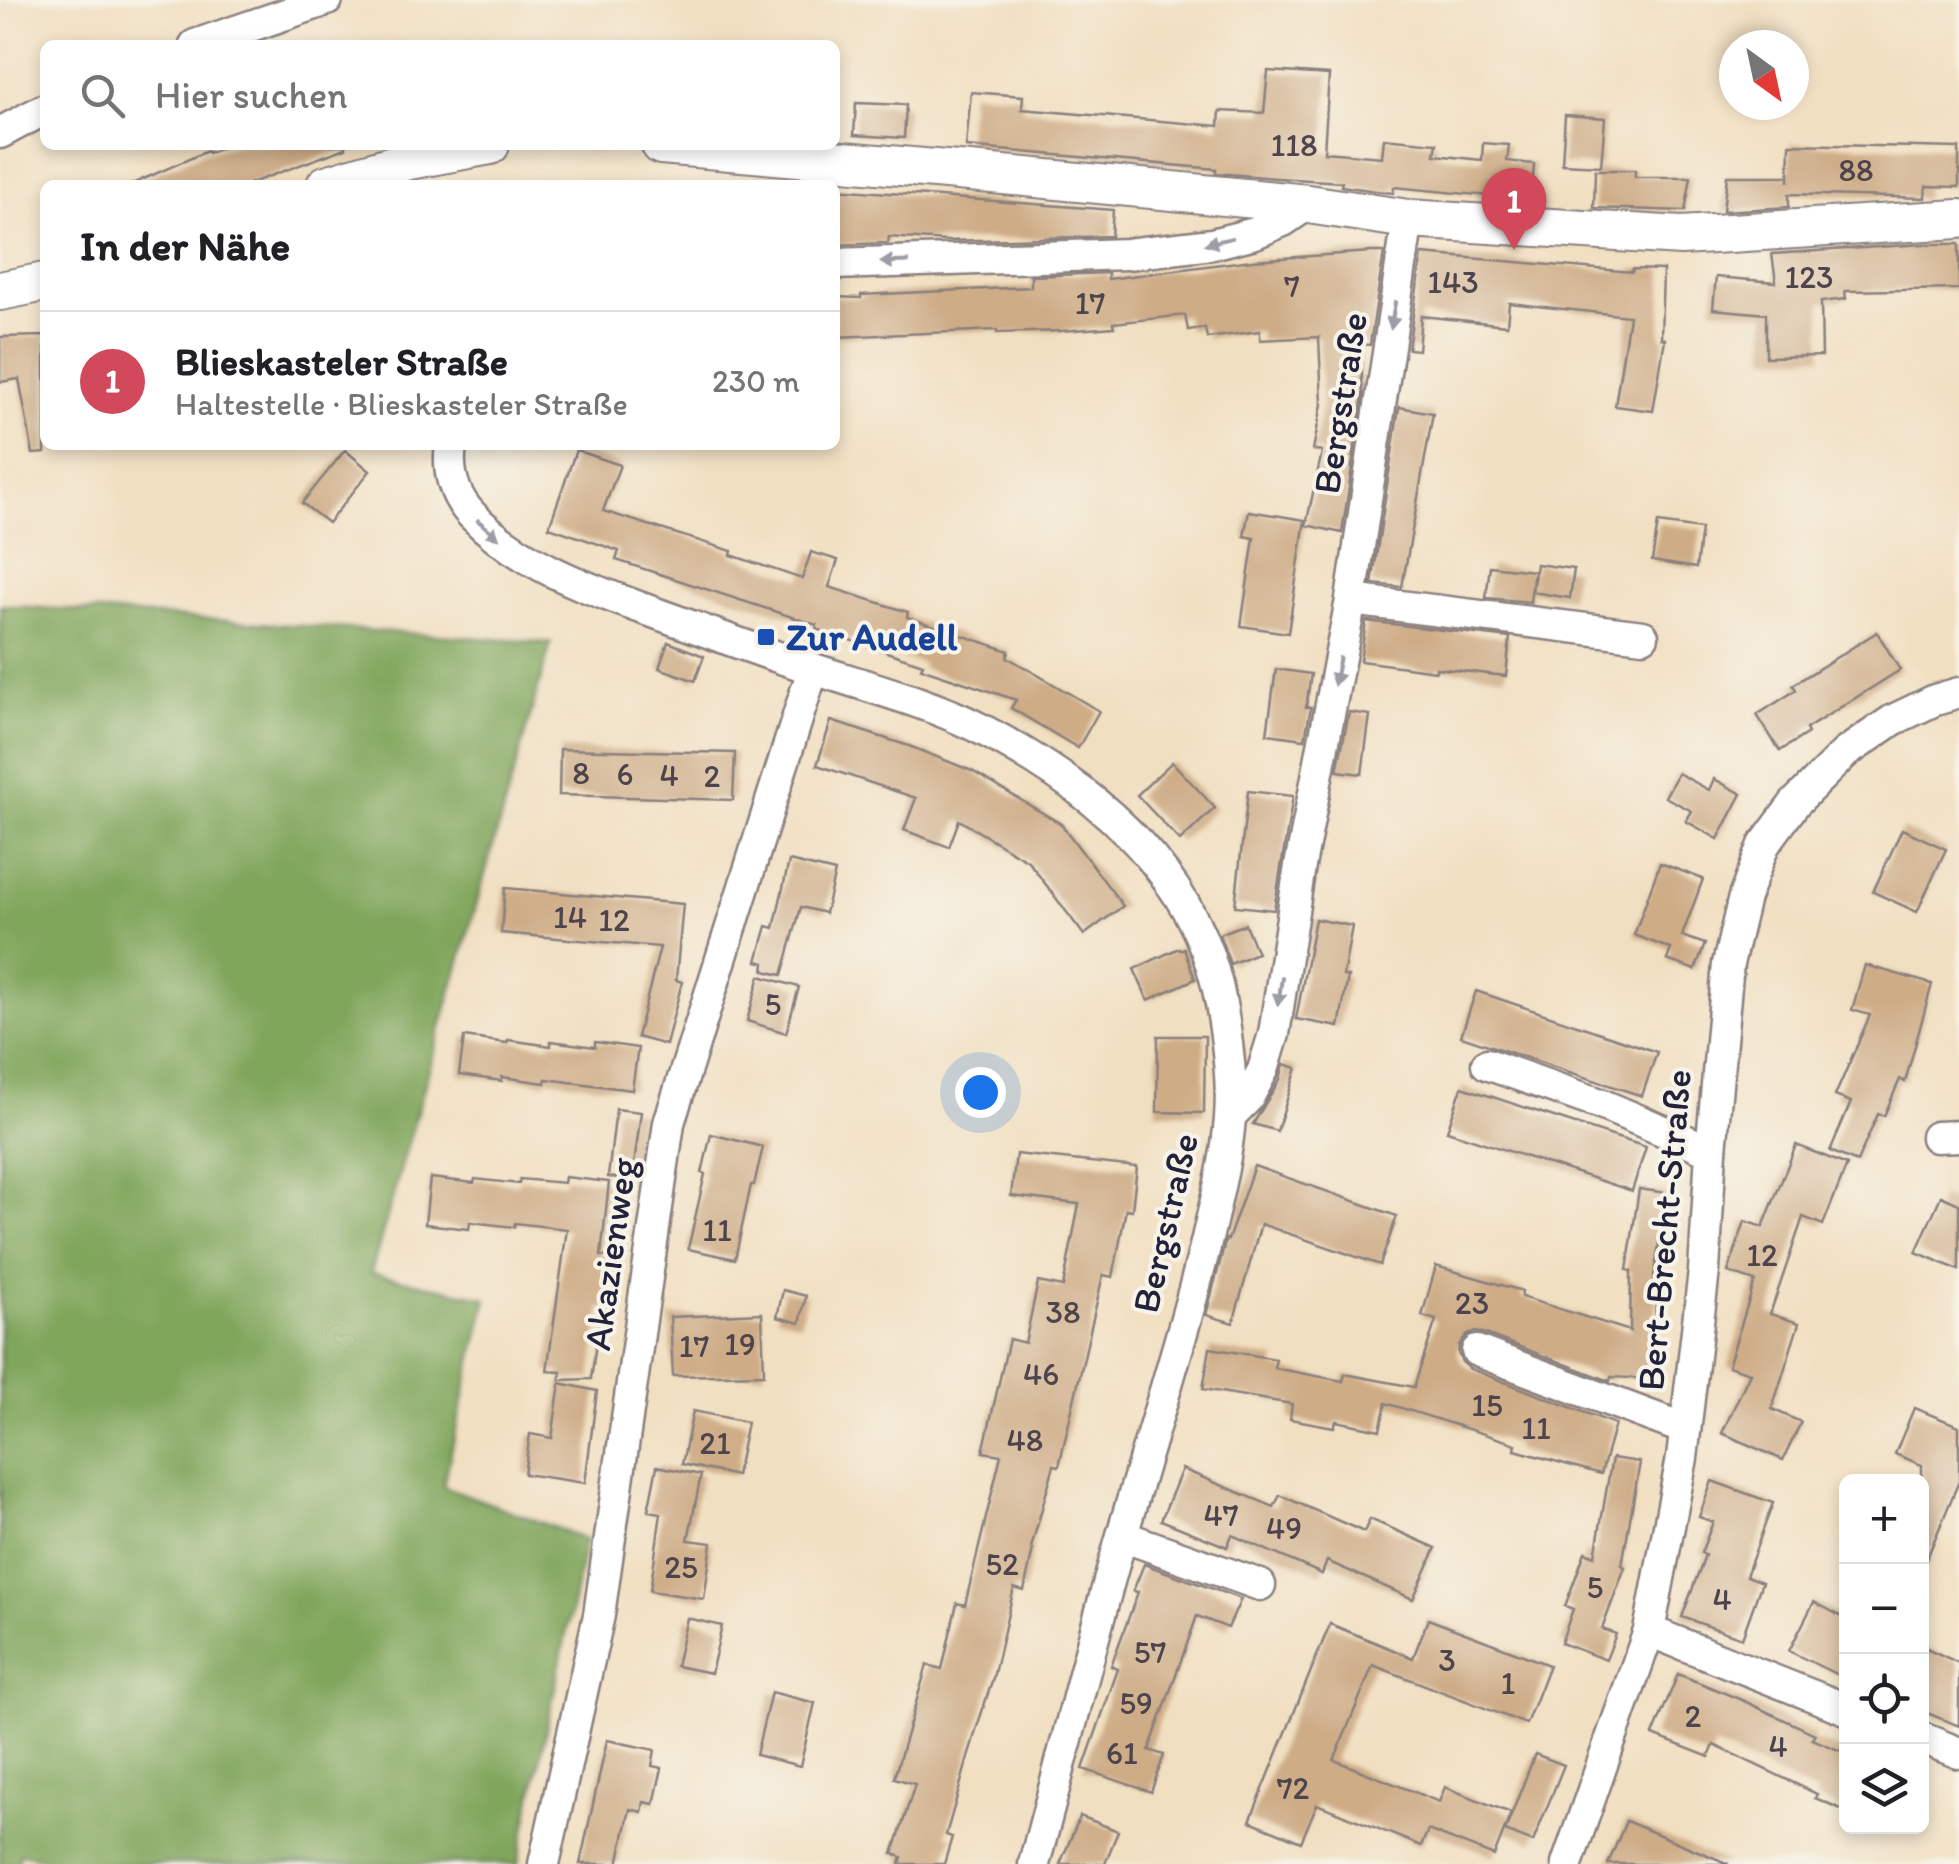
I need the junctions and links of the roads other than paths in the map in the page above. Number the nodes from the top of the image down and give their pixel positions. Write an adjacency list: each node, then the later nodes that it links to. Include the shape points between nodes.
1 (327, 0): 2 (street)
2 (210, 40)
3 (40, 112): 4 (street)
4 (0, 133)
5 (463, 150): 7 (main road)
6 (718, 150): 8 (main road)
7 (343, 180)
8 (1308, 204): 9 (main road); 11 (street, one-way to 11, via 1255,233 1212,244 1127,254)
9 (1408, 219): 10 (main road, via 1682,236); 15 (street, Bergstraße, one-way to 15)
10 (1959, 219)
11 (840, 264)
12 (40, 283): 13 (main road)
13 (0, 291)
14 (451, 450): 17 (street, one-way to 17, via 456,492 470,513 536,564)
15 (1351, 600): 16 (street); 20 (street, Bergstraße, one-way to 20, via 1274,1034 1256,1084)
16 (1643, 636)
17 (813, 669): 20 (street, via 974,725 1069,781 1116,819 1156,862 1210,958); 30 (street, Akazienweg, via 669,1124 599,1615)
18 (1959, 693): 21 (street, Bert-Brecht-Straße, via 1893,720 1845,753 1764,846 1728,964)
19 (1488, 1064): 21 (street)
20 (1231, 1114): 24 (street, Bergstraße, via 1196,1284)
21 (1711, 1151): 23 (street, Bert-Brecht-Straße)
22 (1478, 1351): 23 (street)
23 (1685, 1429): 26 (street, Bert-Brecht-Straße)
24 (1122, 1536): 25 (street); 31 (street, Bergstraße)
25 (1260, 1585)
26 (1649, 1630): 27 (street); 32 (street, Bert-Brecht-Straße)
27 (1839, 1706)
28 (1929, 1741): 29 (street)
29 (1959, 1753)
30 (544, 1864)
31 (1034, 1864)
32 (1567, 1864)

